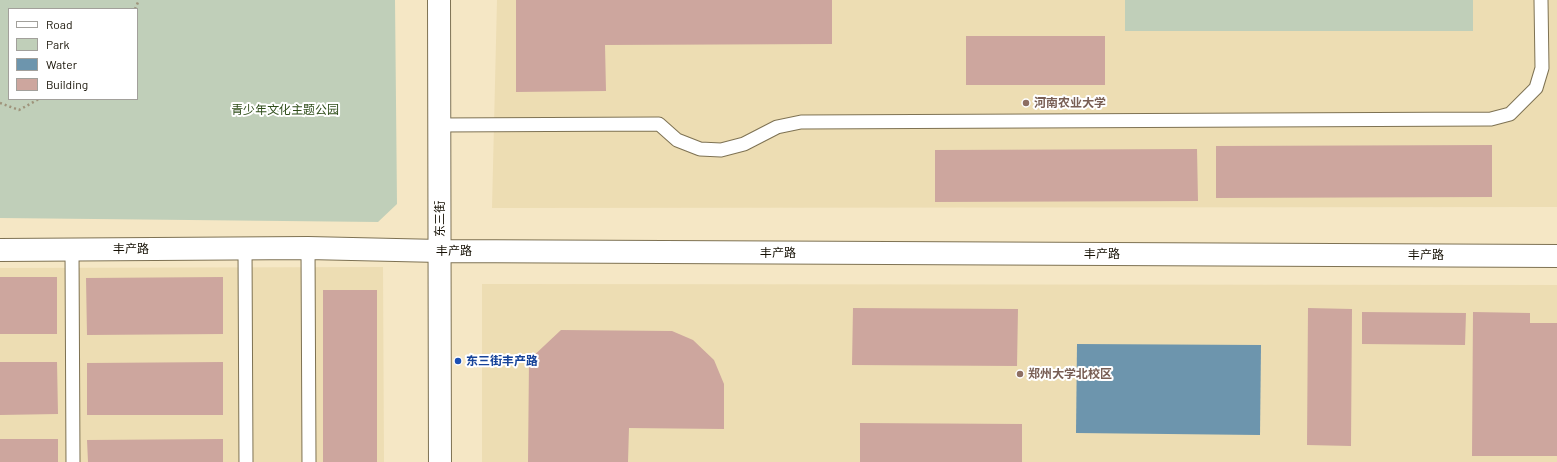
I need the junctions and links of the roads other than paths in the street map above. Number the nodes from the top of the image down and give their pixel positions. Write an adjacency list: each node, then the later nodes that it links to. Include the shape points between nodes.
1 (439, 0): 3 (street, 东三街)
2 (1541, 0): 3 (lane, via 1542,68 1536,88 1510,114 1491,119 801,122 777,127 744,144 721,150 700,148 677,140 659,124)
3 (439, 125): 8 (street, 东三街)
4 (308, 248): 5 (street, 丰产路); 8 (street, 丰产路); 12 (lane)
5 (245, 249): 7 (street, 丰产路); 11 (lane)
6 (0, 250): 7 (street, 丰产路)
7 (72, 250): 10 (lane)
8 (440, 252): 9 (street, 丰产路); 13 (street, 东三街)
9 (1557, 256)
10 (73, 462)
11 (246, 462)
12 (309, 462)
13 (440, 462)

